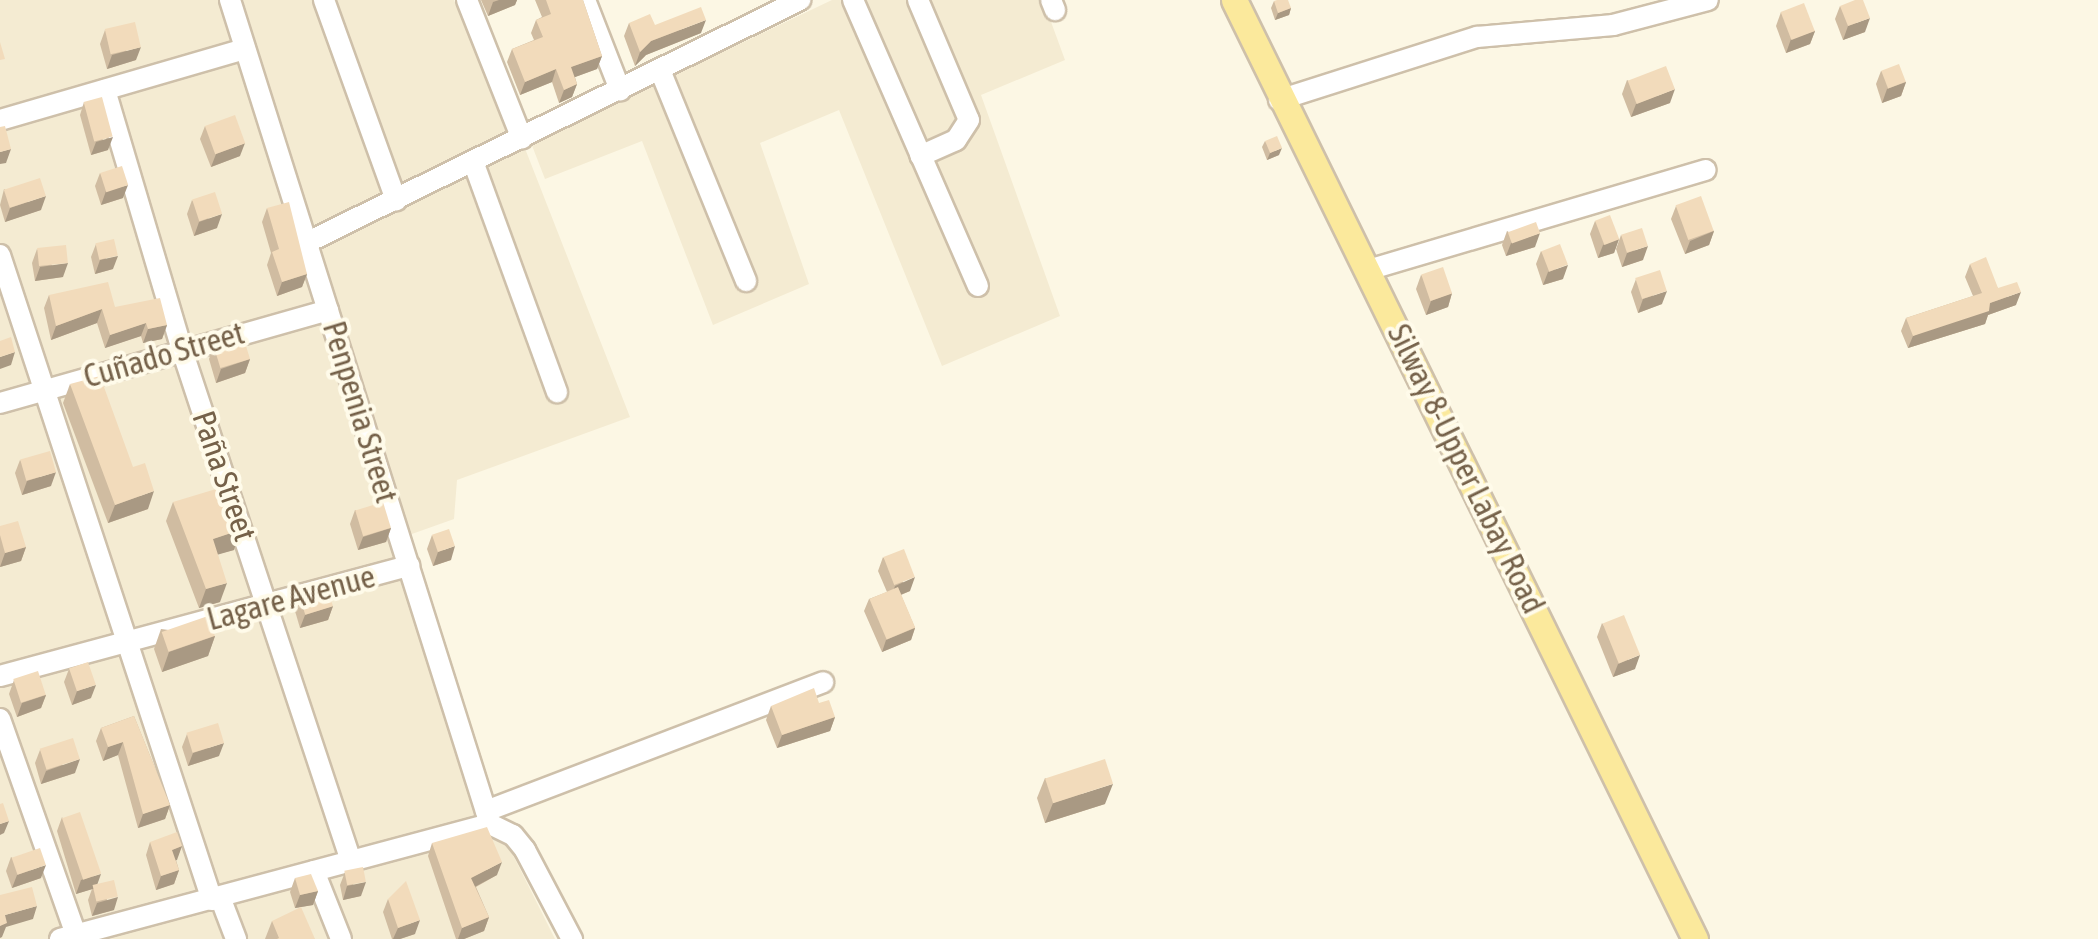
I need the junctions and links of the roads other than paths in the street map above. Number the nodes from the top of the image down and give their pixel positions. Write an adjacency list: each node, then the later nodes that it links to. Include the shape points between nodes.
1 (230, 0): 10 (street, Penpenia Street)
2 (324, 0): 20 (street)
3 (467, 0): 16 (street)
4 (585, 0): 13 (street)
5 (800, 0): 11 (street)
6 (852, 0): 17 (street)
7 (918, 0): 17 (street, via 969,120 956,140)
8 (1234, 0): 14 (main road, Silway 8-Upper Labay Road)
9 (1708, 0): 14 (street, via 1613,25 1478,37)
10 (246, 49): 12 (street); 21 (street, Penpenia Street)
11 (660, 70): 13 (street); 24 (street)
12 (106, 90): 15 (street); 28 (street, Paña Street)
13 (620, 90): 16 (street)
14 (1279, 100): 23 (main road, Silway 8-Upper Labay Road)
15 (0, 120)
16 (522, 139): 18 (street)
17 (920, 156): 25 (street)
18 (474, 164): 20 (street); 30 (street)
19 (1706, 170): 23 (street)
20 (396, 200): 21 (street)
21 (306, 243): 27 (street, Penpenia Street)
22 (0, 256): 26 (street)
23 (1368, 270): 47 (main road, Silway 8-Upper Labay Road)
24 (746, 281)
25 (978, 286)
26 (5, 290): 29 (street)
27 (328, 310): 28 (street, Cuñado Street); 32 (street, Penpenia Street)
28 (182, 350): 29 (street, Cuñado Street); 33 (street, Paña Street)
29 (40, 390): 31 (street, Cuñado Street); 34 (street)
30 (558, 392)
31 (0, 403)
32 (409, 566): 33 (street, Lagare Avenue); 38 (street, Penpenia Street)
33 (266, 604): 34 (street, Lagare Avenue); 39 (street, Paña Street)
34 (124, 643): 35 (street, Lagare Avenue); 41 (street)
35 (0, 676)
36 (822, 682): 38 (street)
37 (0, 719): 43 (street)
38 (488, 818): 39 (street); 46 (street, via 525,850)
39 (351, 860): 40 (street)
40 (314, 871): 41 (street); 45 (street)
41 (216, 899): 42 (street); 44 (street)
42 (124, 931): 43 (street)
43 (68, 937)
44 (236, 939)
45 (341, 939)
46 (572, 939)
47 (1695, 939)

